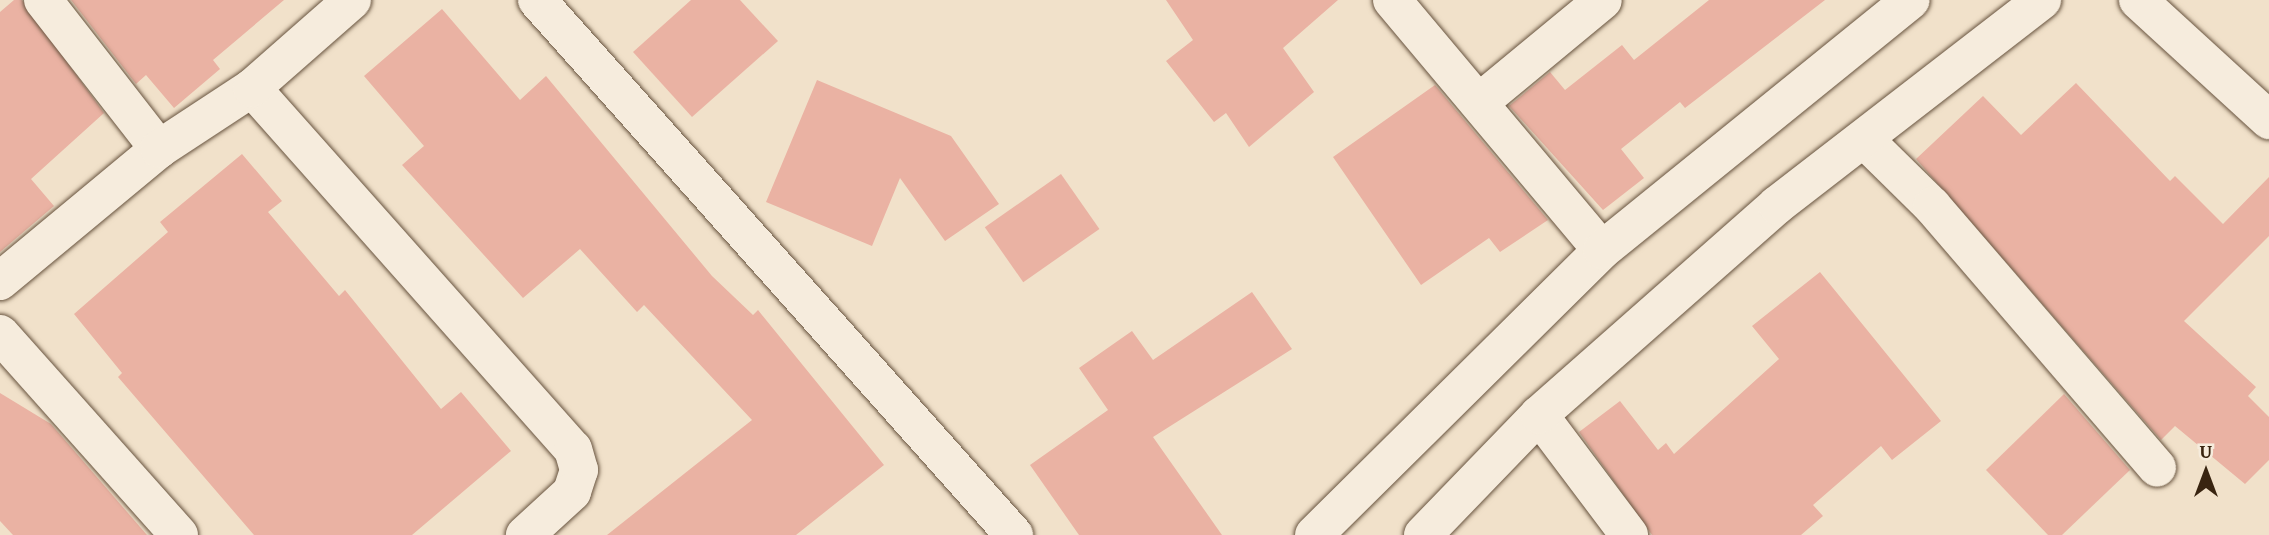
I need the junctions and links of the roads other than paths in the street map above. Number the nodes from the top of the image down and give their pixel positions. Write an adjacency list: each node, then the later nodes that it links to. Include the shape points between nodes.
1 (43, 0): 13 (street)
2 (352, 0): 9 (street)
3 (537, 0): 21 (street)
4 (1392, 0): 10 (street)
5 (1603, 0): 10 (street)
6 (1911, 0): 14 (street)
7 (2042, 0): 12 (street)
8 (2138, 0): 11 (street)
9 (252, 88): 13 (street); 20 (street, via 573,449 579,470 572,492)
10 (1481, 101): 14 (street)
11 (2269, 120)
12 (1865, 140): 17 (street, via 1777,205); 18 (street, via 1932,206)
13 (159, 149): 15 (street)
14 (1602, 250): 22 (street)
15 (0, 281)
16 (0, 334): 19 (street)
17 (1539, 415): 23 (street); 24 (street)
18 (2157, 468)
19 (179, 535)
20 (525, 535)
21 (1014, 535)
22 (1314, 535)
23 (1423, 535)
24 (1629, 535)

